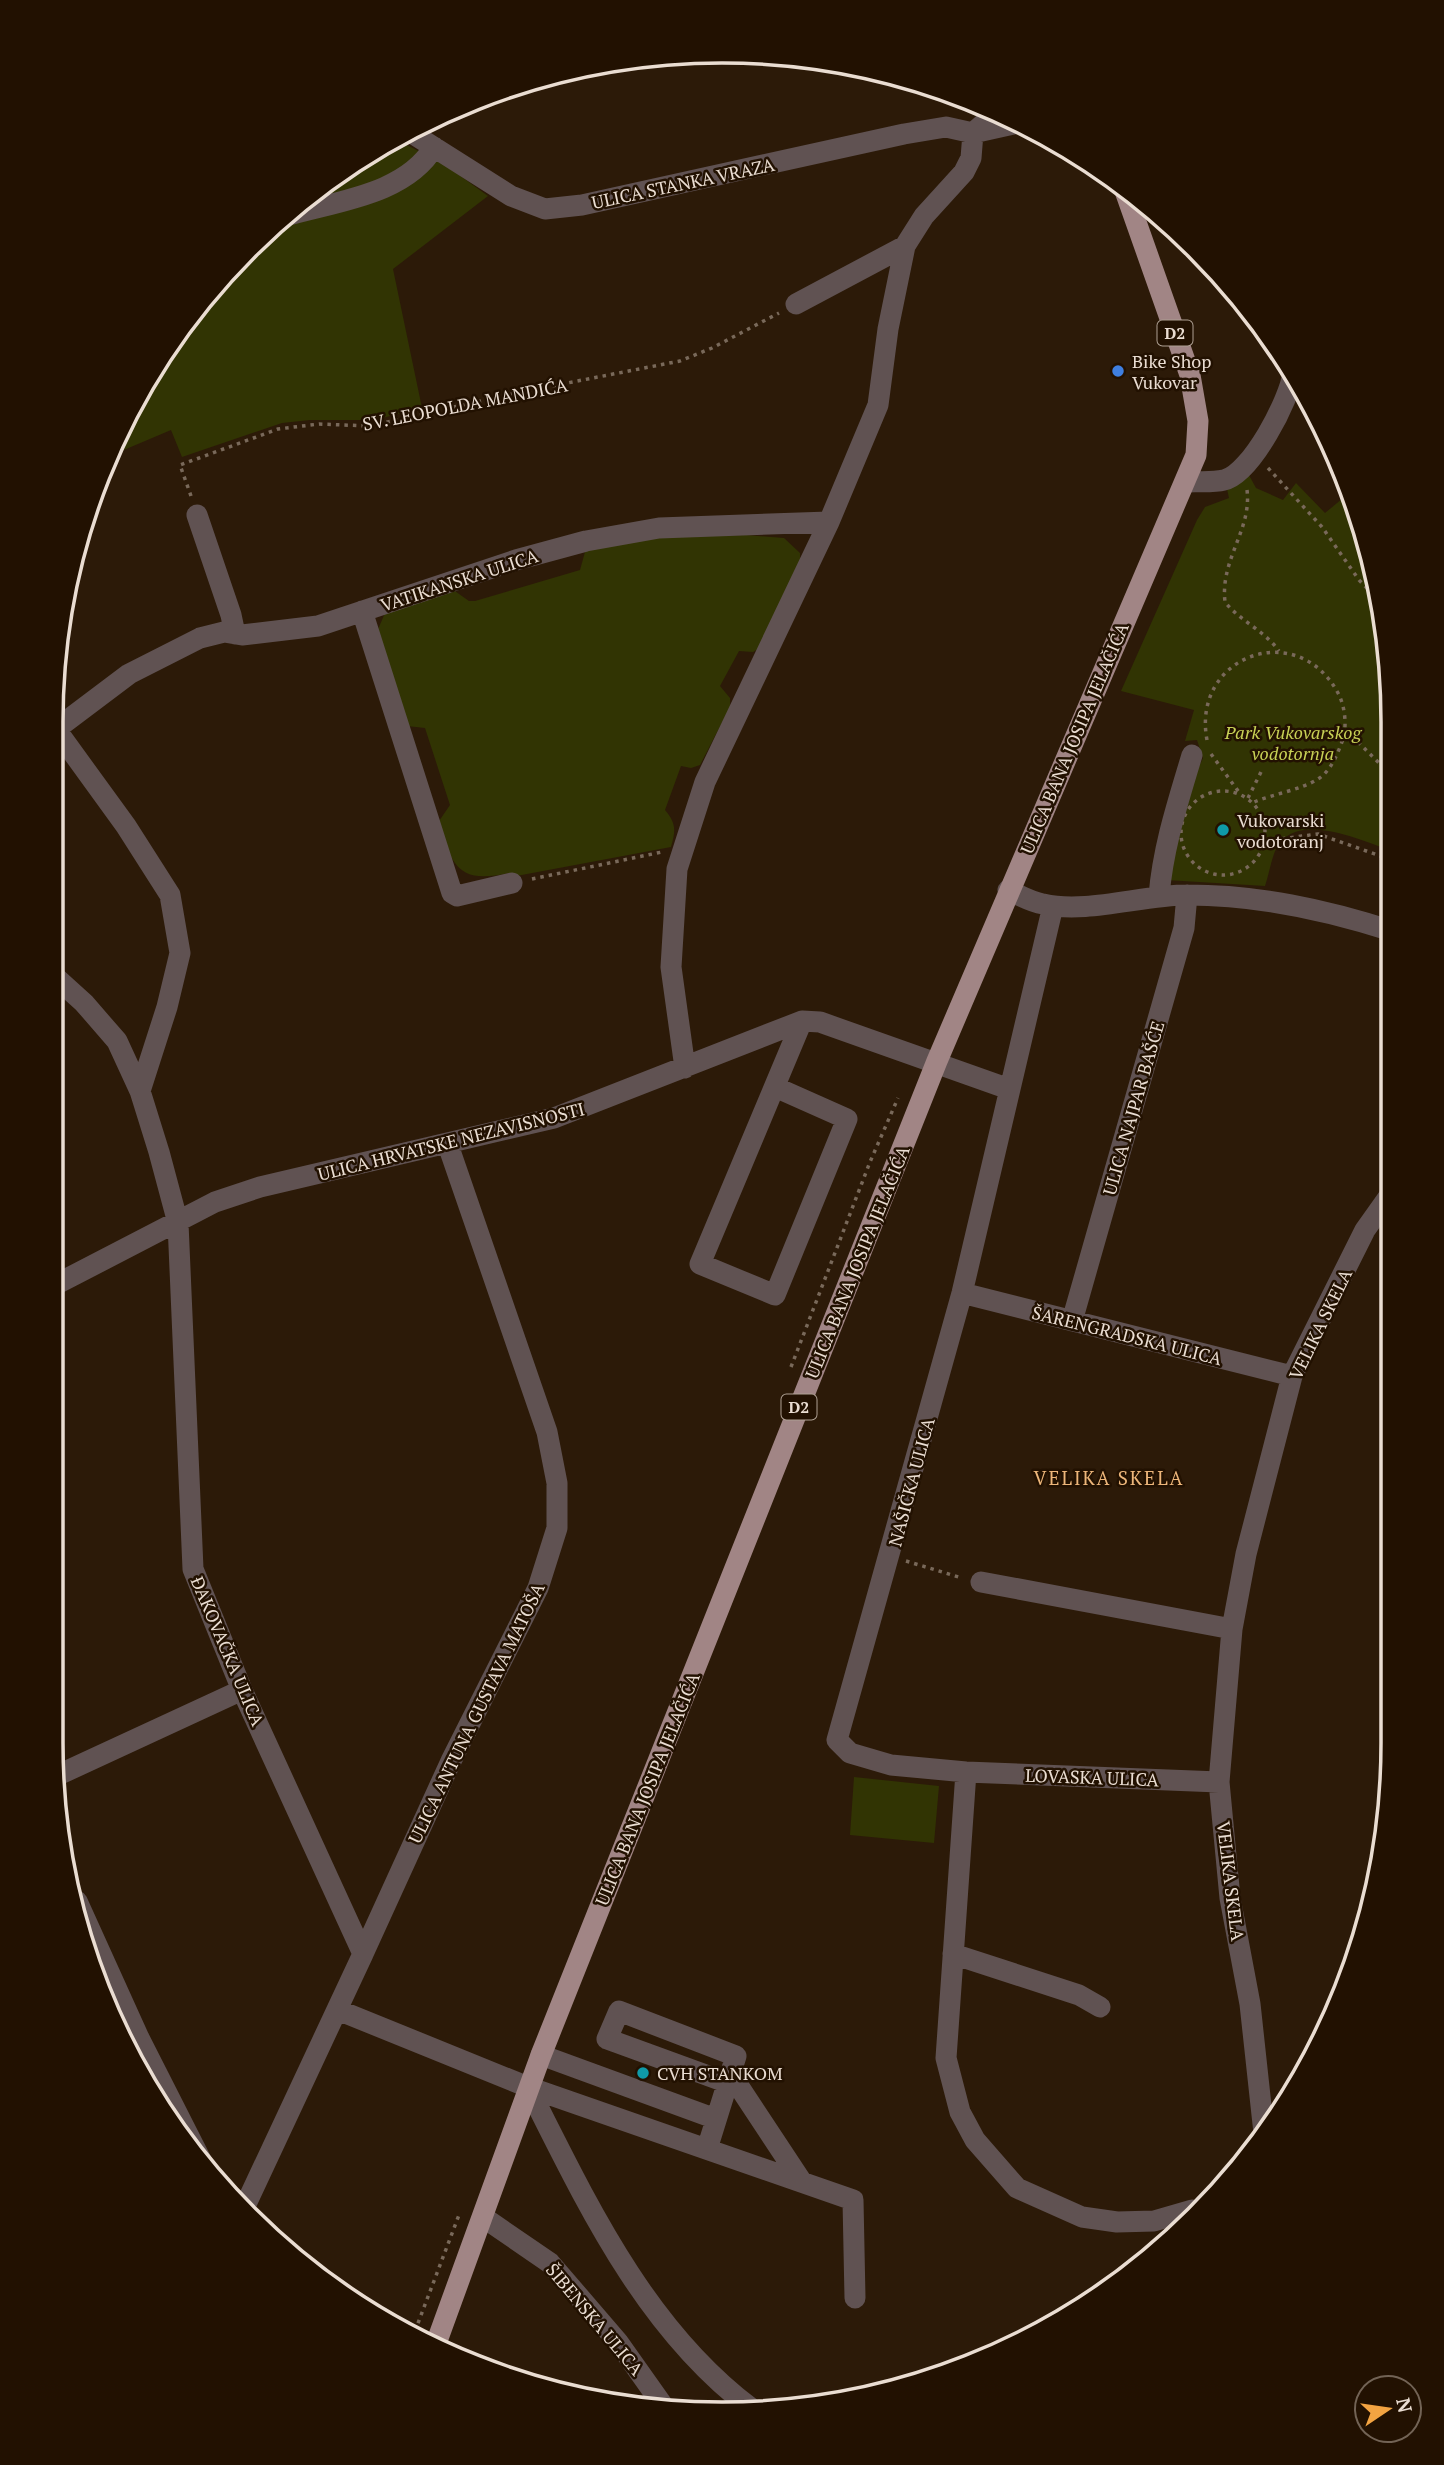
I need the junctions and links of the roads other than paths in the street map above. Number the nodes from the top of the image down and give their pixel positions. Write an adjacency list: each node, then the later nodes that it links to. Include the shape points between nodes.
1 (989, 120): 3 (street)
2 (1003, 126): 3 (street)
3 (973, 133): 5 (street, ULICA STANKA VRAZA, via 946,127 904,134 582,205 545,209 511,195); 8 (street, via 971,158 964,173 924,216)
4 (419, 138): 5 (street, ULICA STANKA VRAZA)
5 (433, 147): 7 (street, via 425,162 403,180)
6 (1130, 205): 11 (main road, D2, via 1190,375 1198,421 1196,455)
7 (309, 209)
8 (905, 246): 9 (street); 13 (street, via 878,405)
9 (796, 304)
10 (1288, 385): 11 (street, via 1255,453 1239,472 1225,480)
11 (1185, 482): 20 (main road, ULICA BANA JOSIPA JELAČIĆA / D2)
12 (197, 515): 15 (street)
13 (829, 522): 14 (street, VATIKANSKA ULICA, via 659,528 586,541); 28 (street, via 705,782 677,869 671,967)
14 (362, 611): 15 (street, via 318,626); 19 (street, VATIKANSKA ULICA, via 452,893 457,896)
15 (234, 634): 16 (street, via 200,638 129,674)
16 (63, 721)
17 (63, 740): 31 (street, via 163,883 176,916 180,953)
18 (1192, 755): 22 (street, via 1172,819)
19 (512, 883)
20 (1008, 890): 23 (street); 27 (main road, ULICA BANA JOSIPA JELAČIĆA / D2)
21 (1186, 895): 22 (street); 24 (street, via 1271,899); 37 (street, ULICA NAJPAR BAŠĆE, via 1184,929)
22 (1159, 896): 23 (street)
23 (1053, 906): 30 (street, NAŠIČKA ULICA)
24 (1381, 928)
25 (63, 984): 31 (street, ĐAKOVAČKA ULICA, via 117,1041)
26 (802, 1021): 27 (street, via 820,1022); 28 (street, ULICA HRVATSKE NEZAVISNOSTI); 29 (street)
27 (937, 1061): 30 (street); 50 (main road, ULICA BANA JOSIPA JELAČIĆA / D2)
28 (685, 1069): 32 (street, ULICA HRVATSKE NEZAVISNOSTI, via 554,1118)
29 (775, 1087): 29 (street, via 700,1264 775,1295 847,1119)
30 (1009, 1089): 36 (street, NAŠIČKA ULICA)
31 (140, 1091): 34 (street, ĐAKOVAČKA ULICA)
32 (448, 1145): 34 (street, ULICA HRVATSKE NEZAVISNOSTI, via 260,1187 215,1202); 46 (street, ULICA ANTUNA GUSTAVA MATOŠA, via 547,1432 557,1483 557,1528 538,1588)
33 (1381, 1207): 38 (street, VELIKA SKELA, via 1365,1230)
34 (178, 1223): 35 (street, ULICA HRVATSKE NEZAVISNOSTI); 41 (street, ĐAKOVAČKA ULICA, via 193,1569)
35 (63, 1281)
36 (962, 1293): 37 (street, ŠARENGRADSKA ULICA); 43 (street, NAŠIČKA ULICA, via 837,1740 850,1753 869,1761)
37 (1072, 1321): 38 (street, ŠARENGRADSKA ULICA)
38 (1293, 1376): 40 (street, VELIKA SKELA)
39 (981, 1582): 40 (street)
40 (1232, 1629): 44 (street, VELIKA SKELA)
41 (242, 1690): 42 (street); 46 (street, ĐAKOVAČKA ULICA)
42 (64, 1772)
43 (966, 1772): 44 (street, LOVASKA ULICA); 47 (street)
44 (1219, 1782): 55 (street, VELIKA SKELA, via 1230,1898 1250,2004)
45 (90, 1930): 53 (street)
46 (363, 1954): 49 (street)
47 (953, 1954): 48 (street, via 1079,1995); 59 (street, via 946,2057 960,2112 975,2140 1017,2188 1082,2217 1154,2221)
48 (1100, 2007)
49 (338, 2010): 52 (street); 58 (street)
50 (541, 2055): 52 (main road, ULICA BANA JOSIPA JELAČIĆA / D2); 54 (street)
51 (731, 2071): 51 (street, via 607,2039 619,2011); 54 (street); 57 (street)
52 (528, 2087): 56 (street); 60 (main road, ULICA BANA JOSIPA JELAČIĆA / D2); 64 (street, via 594,2217 650,2303 689,2354)
53 (178, 2114)
54 (716, 2119): 56 (street)
55 (1263, 2119)
56 (707, 2149): 57 (street)
57 (802, 2182): 61 (street, via 853,2200)
58 (248, 2200)
59 (1185, 2212)
60 (482, 2217): 62 (main road, ULICA BANA JOSIPA JELAČIĆA / D2); 63 (street, ŠIBENSKA ULICA, via 550,2263 618,2342)
61 (855, 2298)
62 (438, 2337)
63 (658, 2399)
64 (743, 2402)

